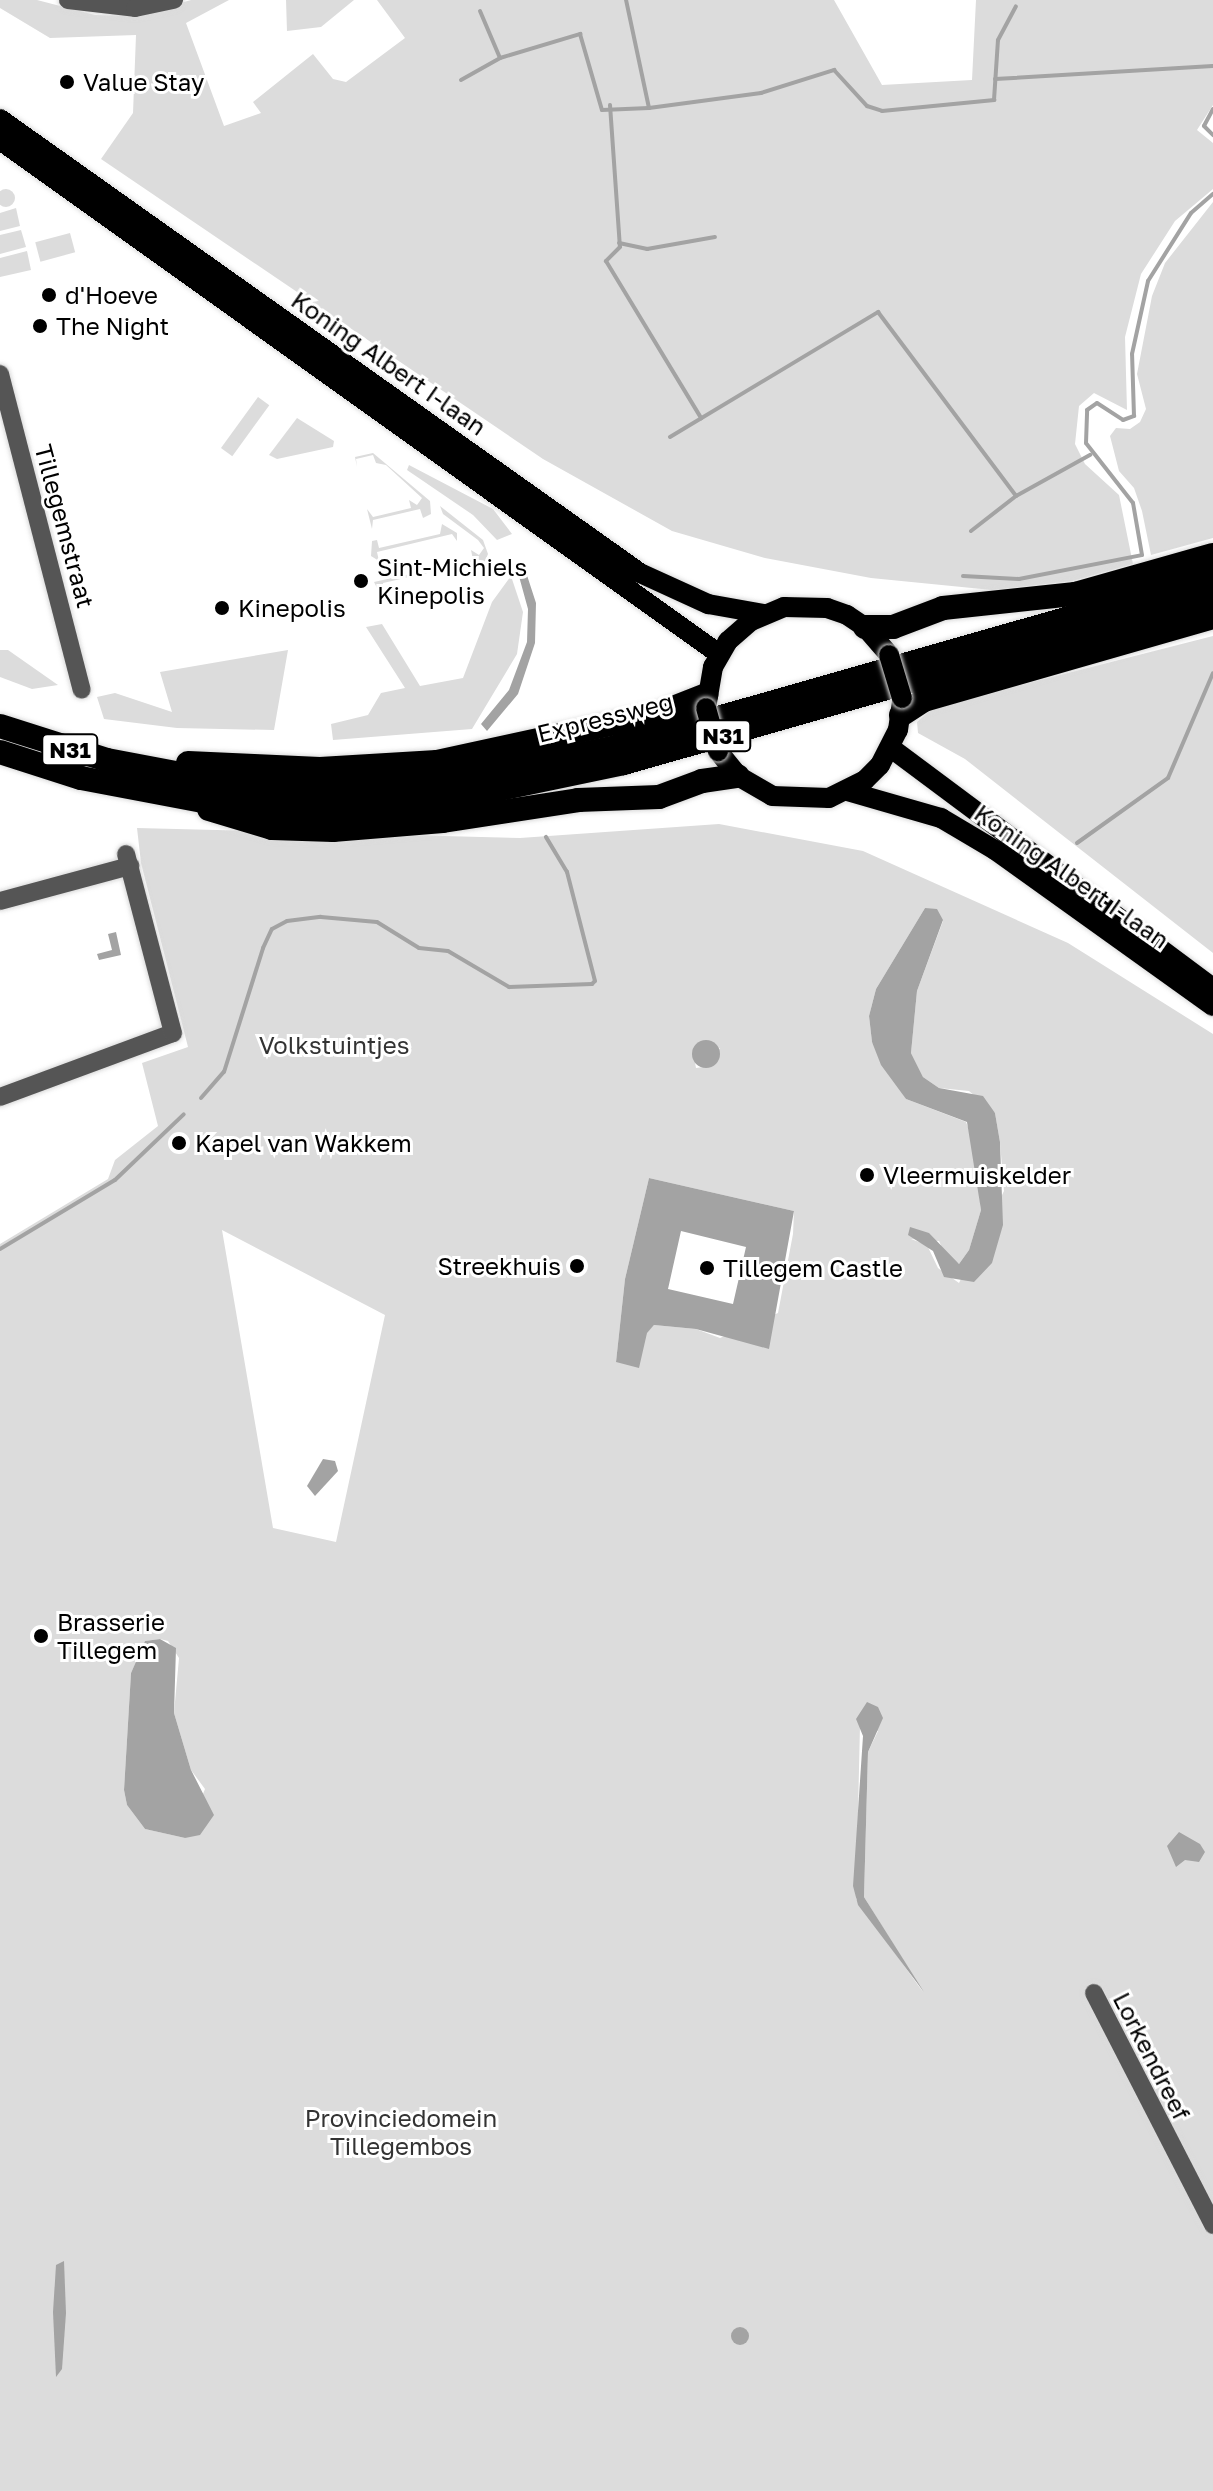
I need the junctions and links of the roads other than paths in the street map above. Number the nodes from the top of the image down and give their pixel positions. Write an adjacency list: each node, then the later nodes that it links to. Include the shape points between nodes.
1 (68, 0): 2 (street, via 127,8)
2 (174, 0)
3 (0, 119): 9 (main road, Koning Albert I-laan, via 640,573 708,604)
4 (0, 140): 12 (main road, Koning Albert I-laan)
5 (0, 374): 13 (street, Tillegemstraat)
6 (1213, 555): 11 (highway, via 1075,594 943,608 893,627)
7 (1213, 577): 19 (highway, Expressweg / N31, via 616,747 441,783 283,789)
8 (1213, 595): 22 (highway, Expressweg / N31, via 757,726 514,789 379,807)
9 (764, 614): 11 (main road, Koning Albert I-laan, via 806,605 847,615); 12 (main road, Koning Albert I-laan, via 739,630)
10 (1213, 617): 15 (highway)
11 (865, 627): 15 (main road, Koning Albert I-laan, bridge, via 889,655)
12 (719, 654): 14 (main road, Koning Albert I-laan)
13 (82, 690)
14 (706, 701): 19 (highway, N31, via 437,762 371,768 184,763); 20 (main road, Koning Albert I-laan, bridge, via 718,751)
15 (901, 707): 17 (main road)
16 (0, 726): 19 (highway, Expressweg / N31)
17 (891, 748): 21 (main road, via 865,780); 24 (main road, Koning Albert I-laan)
18 (0, 752): 22 (highway, Expressweg / N31, via 81,778)
19 (142, 768)
20 (738, 776): 21 (main road, Koning Albert I-laan, via 790,801); 22 (highway, N31, via 702,781 659,797 578,800 443,821 333,830 246,824)
21 (847, 791): 25 (main road, Koning Albert I-laan, via 941,818 995,850)
22 (189, 800)
23 (0, 901): 26 (street, via 128,860 173,1033)
24 (1213, 988)
25 (1213, 1006)
26 (0, 1097)
27 (1094, 1993): 28 (street, Lorkendreef)
28 (1213, 2225)

